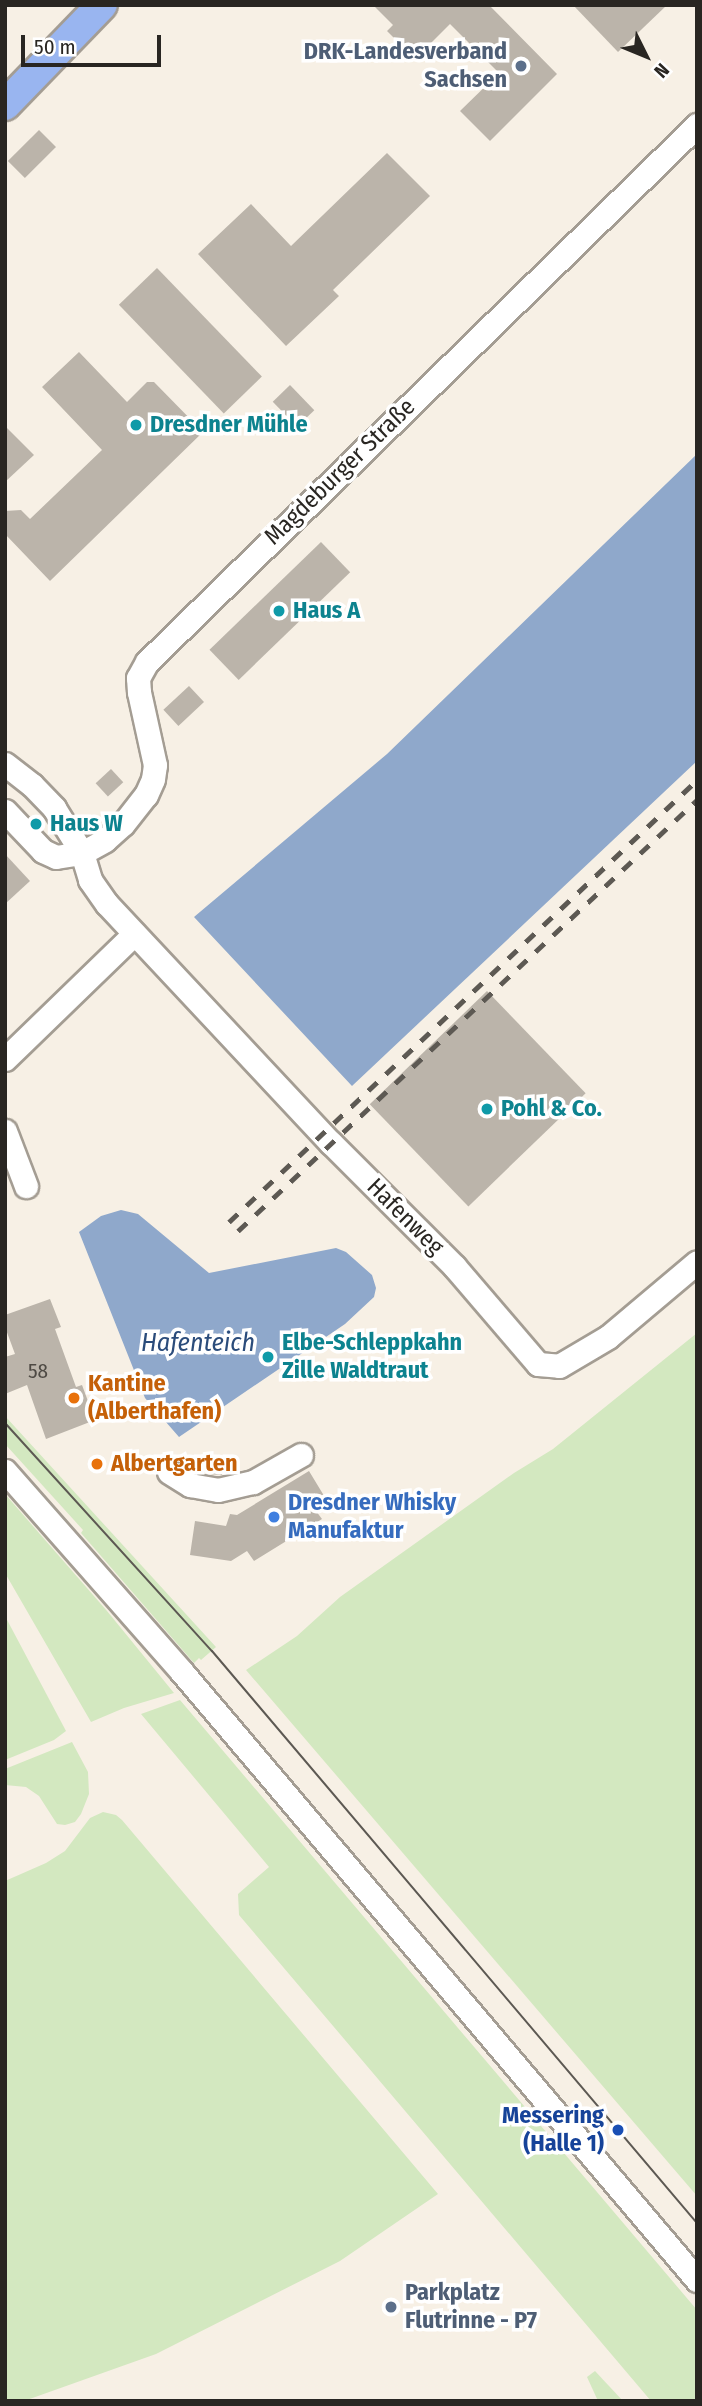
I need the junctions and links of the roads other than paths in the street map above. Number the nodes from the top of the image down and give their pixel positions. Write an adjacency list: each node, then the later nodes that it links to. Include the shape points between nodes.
1 (102, 5): 2 (main road)
2 (5, 105)
3 (697, 125): 6 (street, Magdeburger Straße, via 147,662 138,678 155,765 153,779 123,824)
4 (11, 770): 6 (street, via 54,808)
5 (5, 811): 6 (street, via 43,851 56,858)
6 (82, 853): 7 (street, Hafenweg, via 90,880)
7 (134, 934): 8 (street); 11 (street, Hafenweg, via 454,1266 538,1364 559,1366 608,1337)
8 (5, 1059)
9 (5, 1130): 10 (street)
10 (26, 1186)
11 (697, 1262)
12 (301, 1455): 14 (street, via 253,1482 218,1490 190,1485)
13 (5, 1471): 15 (street, via 182,1672)
14 (169, 1472)
15 (697, 2280)

